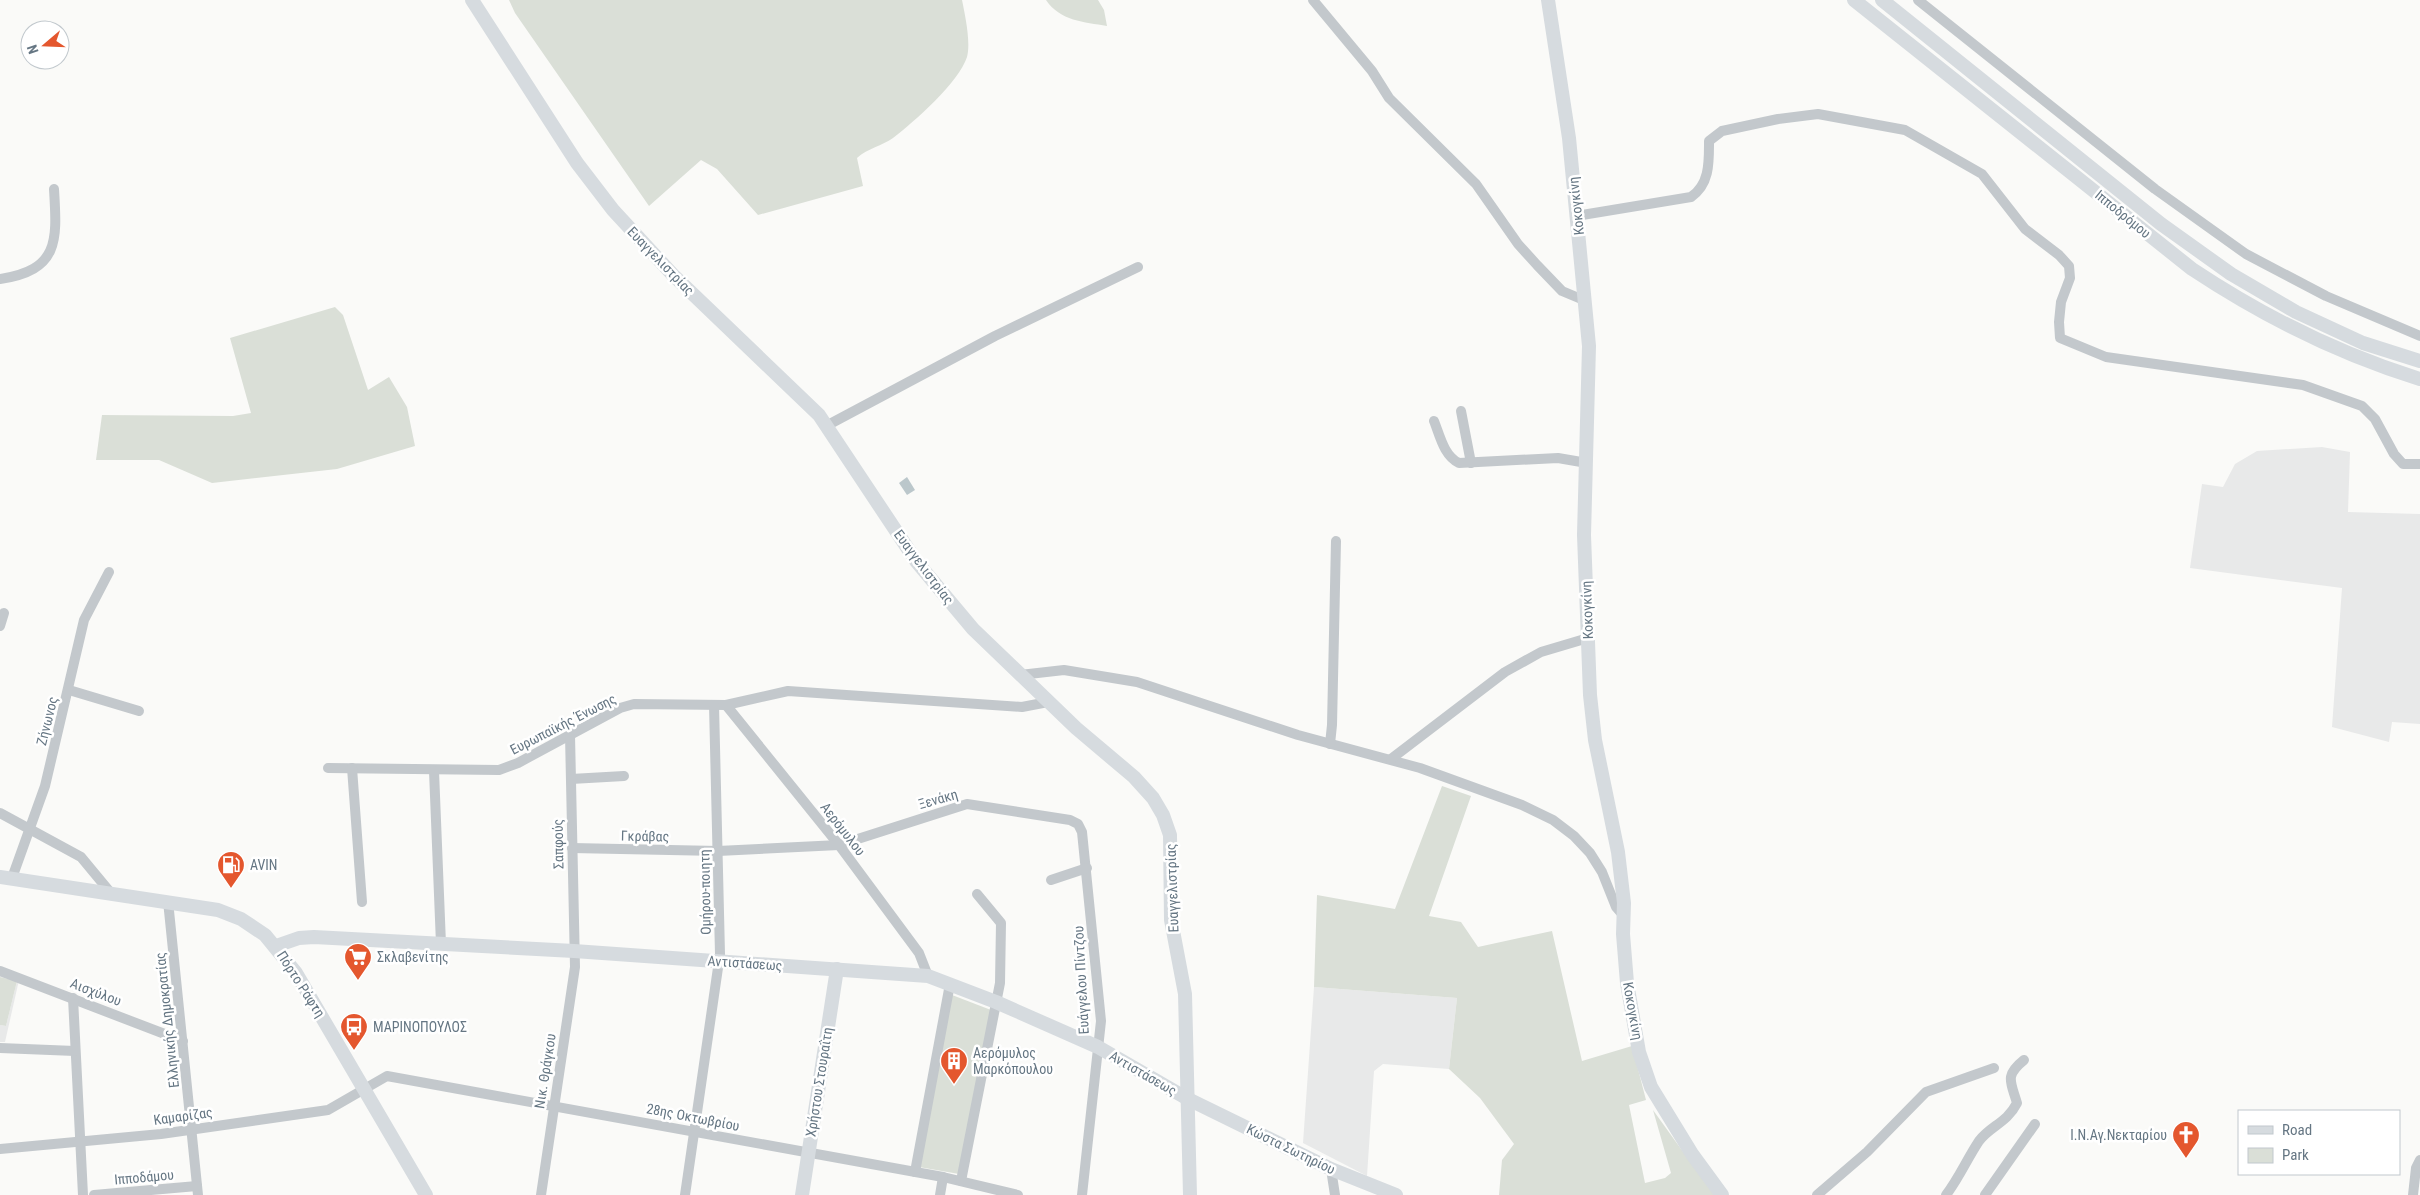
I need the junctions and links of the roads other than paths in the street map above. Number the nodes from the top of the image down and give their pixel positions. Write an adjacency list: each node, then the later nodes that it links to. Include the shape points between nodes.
1 (472, 0): 17 (street, Ευαγγελιστρίας, via 577,163 613,210 673,276 819,415)
2 (1313, 0): 11 (street, via 1372,71 1389,98 1476,184 1531,258 1562,291)
3 (1548, 0): 8 (street, Κοκογκίνη, via 1565,105)
4 (1854, 0): 14 (street, Ιπποδρόμου, via 2192,269 2241,302 2369,363)
5 (1882, 0): 13 (street, Ιπποδρόμου, via 2161,224 2231,274 2304,316 2363,343)
6 (1918, 0): 12 (street, via 2155,189 2246,254 2326,296)
7 (54, 189): 10 (street, via 55,240 46,259 17,277)
8 (1576, 216): 11 (street, Κοκογκίνη); 20 (street, via 1691,197 1705,182 1709,141 1722,131 1818,114 1905,130 1982,174 2025,229 2069,266 2070,278 2061,302 2060,338 2106,357 2303,386 2345,400 2362,406 2375,419 2403,464)
9 (1138, 267): 17 (street, via 995,336)
10 (0, 279)
11 (1586, 301): 19 (street, Κοκογκίνη, via 1590,359)
12 (2420, 336)
13 (2420, 361)
14 (2420, 379)
15 (1461, 412): 18 (street)
16 (1434, 421): 18 (street, via 1452,460)
17 (826, 426): 26 (street, Ευαγγελιστρίας, via 916,560 973,629)
18 (1471, 463): 19 (street, via 1558,458)
19 (1587, 463): 25 (street, Κοκογκίνη, via 1584,535)
20 (2420, 464)
21 (1336, 541): 33 (street)
22 (109, 572): 27 (street, Ζήνωνος, via 84,620)
23 (4, 613): 24 (street)
24 (0, 626)
25 (1588, 638): 34 (street, via 1547,650 1510,669); 53 (street, Κοκογκίνη, via 1595,740 1618,852)
26 (1020, 675): 28 (street, Ευαγγελιστρίας); 33 (street, via 1064,670 1137,682)
27 (69, 690): 31 (street); 42 (street, Ζήνωνος, via 45,786)
28 (1048, 702): 30 (street, Ευρωπαϊκής Ένωσης, via 1022,707 788,691); 71 (street, Ευαγγελιστρίας, via 1141,784 1163,815 1170,835 1170,915 1185,994)
29 (714, 705): 30 (street, Ευρωπαϊκής Ένωσης); 32 (street, Ευρωπαϊκής Ένωσης, via 634,704 620,708); 45 (street, Ομήρου-ποιητη)
30 (726, 705): 43 (street, Αερόμυλου)
31 (139, 711)
32 (570, 735): 37 (street, Ευρωπαϊκής Ένωσης, via 507,768); 39 (street, Σαπφούς)
33 (1330, 744): 34 (street)
34 (1391, 759): 53 (street, via 1522,805 1553,820 1590,852)
35 (328, 768): 36 (street, Ευρωπαϊκής Ένωσης)
36 (352, 768): 37 (street, Ευρωπαϊκής Ένωσης); 52 (street)
37 (434, 771): 54 (street)
38 (624, 776): 39 (street)
39 (571, 779): 44 (street, Σαπφούς)
40 (0, 813): 42 (street)
41 (1078, 824): 43 (street, Ξενάκη, via 1070,820 967,804); 46 (street, Ευάγγελου Πίντζου)
42 (30, 828): 47 (street, Ζήνωνος); 49 (street, via 81,857)
43 (839, 845): 45 (street, Ξενάκη); 60 (street, Αερόμυλου, via 919,952)
44 (572, 848): 45 (street, Γκράβας); 56 (street, Σαπφούς)
45 (718, 851): 57 (street, Ομήρου-ποιητη)
46 (1087, 868): 48 (street); 66 (street, Ευάγγελου Πίντζου, via 1101,1021)
47 (6, 877): 49 (street, Πόρτο Ράφτη)
48 (1051, 880)
49 (110, 892): 51 (street, Πόρτο Ράφτη)
50 (977, 894): 63 (street, via 1001,922 1000,983)
51 (168, 901): 55 (street, Πόρτο Ράφτη, via 232,915 250,924); 64 (street, Ελληνικής Δημοκρατίας)
52 (362, 902)
53 (1623, 915): 97 (street, Κοκογκίνη, via 1627,983 1640,1052 1651,1087 1687,1147)
54 (441, 944): 55 (street, Αντιστάσεως, via 314,937); 56 (street, Αντιστάσεως)
55 (276, 946): 70 (street, Πόρτο Ράφτη, via 296,972)
56 (574, 951): 57 (street, Αντιστάσεως); 72 (street, Νικ. Θράγκου, via 574,978)
57 (719, 961): 58 (street, Αντιστάσεως); 75 (street, Ομήρου-ποιητη)
58 (837, 969): 60 (street, Αντιστάσεως); 78 (street, Χρήστου Στουραΐτη)
59 (0, 971): 62 (street, Αισχύλου)
60 (928, 976): 61 (street, Αντιστάσεως)
61 (950, 984): 63 (street, Αντιστάσεως); 81 (street)
62 (74, 998): 64 (street, Αισχύλου); 67 (street)
63 (996, 1002): 66 (street, Αντιστάσεως); 83 (street)
64 (183, 1041): 74 (street, Ελληνικής Δημοκρατίας)
65 (0, 1048): 67 (street)
66 (1098, 1048): 71 (street, Αντιστάσεως); 93 (street, Ευάγγελου Πίντζου)
67 (75, 1051): 76 (street)
68 (2024, 1060): 99 (street, via 2012,1070 2010,1081 2017,1104 2012,1113 1980,1140)
69 (1994, 1068): 98 (street, via 1926,1092 1867,1152)
70 (365, 1089): 72 (street, 28ης Οκτωβρίου, via 390,1076); 74 (street, Καμαρίζας, via 328,1110); 87 (street, Πόρτο Ράφτη)
71 (1188, 1099): 80 (street, Κώστα Σωτηρίου); 94 (street, Ευαγγελιστρίας)
72 (554, 1105): 75 (street, 28ης Οκτωβρίου); 88 (street, Νικ. Θράγκου)
73 (2035, 1124): 100 (street)
74 (192, 1130): 76 (street, Καμαρίζας); 84 (street, Ελληνικής Δημοκρατίας)
75 (695, 1131): 78 (street, 28ης Οκτωβρίου); 89 (street, Ομήρου-ποιητη)
76 (81, 1142): 77 (street, Καμαρίζας); 85 (street)
77 (0, 1149)
78 (808, 1153): 81 (street, 28ης Οκτωβρίου); 90 (street, Χρήστου Στουραΐτη)
79 (2420, 1160): 101 (street)
80 (1331, 1169): 95 (street); 96 (street, Κώστα Σωτηρίου)
81 (915, 1172): 82 (street, 28ης Οκτωβρίου)
82 (943, 1177): 83 (street, 28ης Οκτωβρίου); 91 (street)
83 (961, 1180): 92 (street, 28ης Οκτωβρίου)
84 (198, 1191): 86 (street, Ιπποδάμου)
85 (83, 1195)
86 (94, 1195)
87 (426, 1195)
88 (541, 1195)
89 (685, 1195)
90 (802, 1195)
91 (940, 1195)
92 (1018, 1195)
93 (1082, 1195)
94 (1190, 1195)
95 (1335, 1195)
96 (1396, 1195)
97 (1722, 1195)
98 (1818, 1195)
99 (1946, 1195)
100 (1985, 1195)
101 (2413, 1195)

